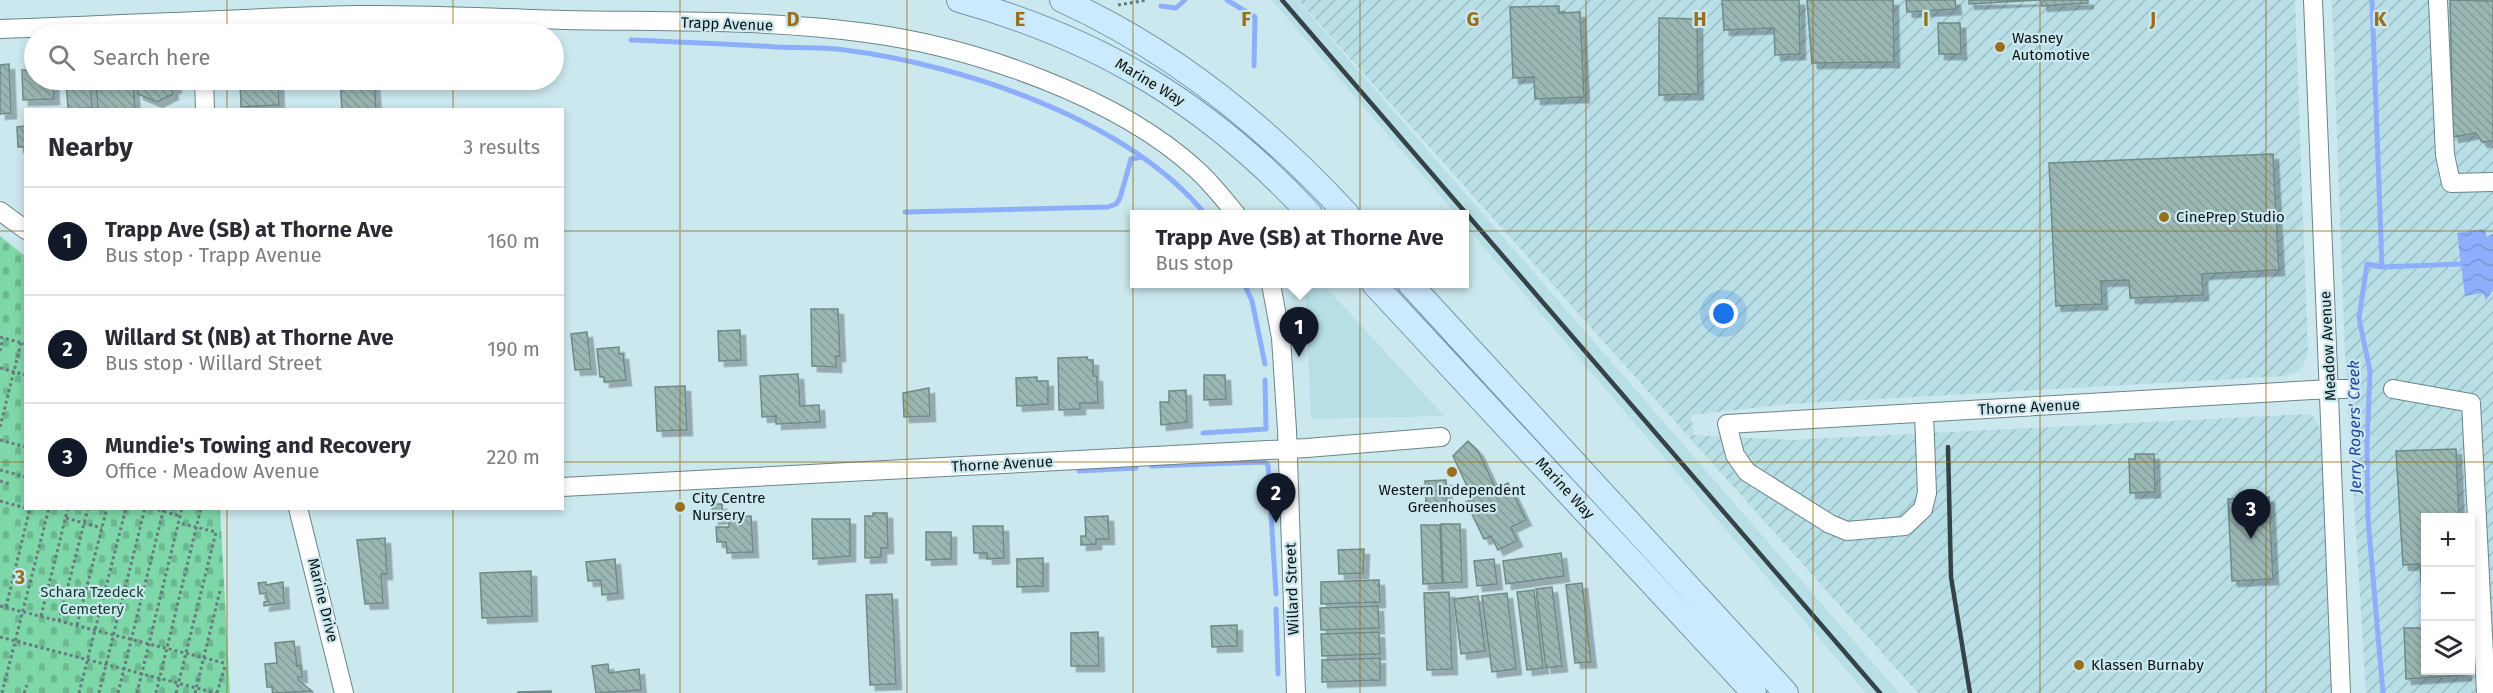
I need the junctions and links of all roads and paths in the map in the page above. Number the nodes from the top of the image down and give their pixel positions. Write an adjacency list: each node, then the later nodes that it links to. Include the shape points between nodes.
1 (959, 0): 12 (main road, Marine Way, via 1069,37 1128,66 1184,101 1270,171)
2 (1062, 0): 13 (main road, Marine Way, via 1123,29 1226,99)
3 (2313, 0): 25 (street, Meadow Avenue)
4 (2438, 0): 10 (street, via 2445,155 2451,183)
5 (250, 24): 11 (street, Trapp Avenue, via 358,15 767,25 913,41 1055,85 1111,112 1197,170)
6 (0, 29): 7 (street, Trapp Avenue)
7 (24, 29)
8 (204, 90): 9 (street)
9 (205, 108)
10 (2493, 182)
11 (1232, 210)
12 (1306, 210)
13 (1343, 210)
14 (0, 211): 15 (street)
15 (24, 229)
16 (1272, 288): 32 (street, via 1281,338)
17 (1378, 288): 93 (main road, Marine Way)
18 (1414, 288): 94 (main road, Marine Way)
19 (2, 338): 20 (path); 21 (path)
20 (23, 343): 23 (path)
21 (0, 351)
22 (0, 368): 23 (path)
23 (14, 372): 24 (path); 28 (path)
24 (24, 374)
25 (2339, 389): 27 (street, Thorne Avenue); 95 (street, Meadow Avenue)
26 (2393, 389): 96 (street, via 2471,402)
27 (1924, 413): 27 (street, Thorne Avenue, via 1727,424 1735,455 1747,472 1830,524 1848,531 1905,526 1923,509 1927,493)
28 (0, 427)
29 (1441, 437): 32 (street, Thorne Avenue)
30 (0, 440): 31 (path)
31 (24, 446)
32 (1287, 448): 37 (street, Thorne Avenue); 92 (street, Willard Street)
33 (0, 470): 34 (path)
34 (24, 476)
35 (0, 481): 36 (path)
36 (10, 484)
37 (564, 487)
38 (0, 501): 39 (path)
39 (24, 507)
40 (29, 510): 59 (path)
41 (48, 510): 60 (path)
42 (68, 510): 52 (path)
43 (87, 510): 53 (path)
44 (106, 510): 56 (path)
45 (125, 510): 64 (path)
46 (144, 510): 65 (path)
47 (164, 510): 51 (path); 67 (path)
48 (182, 510): 51 (path)
49 (201, 510): 55 (path)
50 (299, 510): 91 (street, Marine Drive)
51 (180, 516): 54 (path)
52 (66, 518): 53 (path); 61 (path)
53 (84, 523): 56 (path); 62 (path)
54 (178, 523): 55 (path); 69 (path)
55 (197, 527): 70 (path); 71 (path, via 216,532)
56 (102, 528): 63 (path)
57 (220, 591): 72 (path)
58 (0, 606): 59 (path)
59 (6, 607): 60 (path)
60 (23, 612): 61 (path); 68 (path)
61 (41, 616): 62 (path)
62 (59, 621): 63 (path)
63 (77, 625): 64 (path)
64 (95, 630): 65 (path); 73 (path)
65 (113, 634): 67 (path); 74 (path)
66 (0, 637): 68 (path)
67 (131, 639): 69 (path); 75 (path)
68 (15, 641): 73 (path); 81 (path)
69 (149, 643): 70 (path); 76 (path)
70 (167, 648): 71 (path); 77 (path)
71 (186, 653): 72 (path); 78 (path)
72 (204, 658): 80 (path); 90 (path, via 225,664)
73 (87, 660): 74 (path); 83 (path)
74 (106, 664): 75 (path); 84 (path)
75 (123, 669): 76 (path); 85 (path)
76 (141, 674): 77 (path); 86 (path)
77 (160, 678): 78 (path); 87 (path)
78 (178, 683): 80 (path); 88 (path)
79 (27, 686): 82 (path)
80 (196, 688): 89 (path); 90 (path)
81 (2, 693)
82 (24, 693)
83 (79, 693)
84 (99, 693)
85 (118, 693)
86 (137, 693)
87 (156, 693)
88 (176, 693)
89 (195, 693)
90 (217, 693)
91 (345, 693)
92 (1296, 693)
93 (1754, 693)
94 (1786, 693)
95 (2341, 693)
96 (2486, 693)

